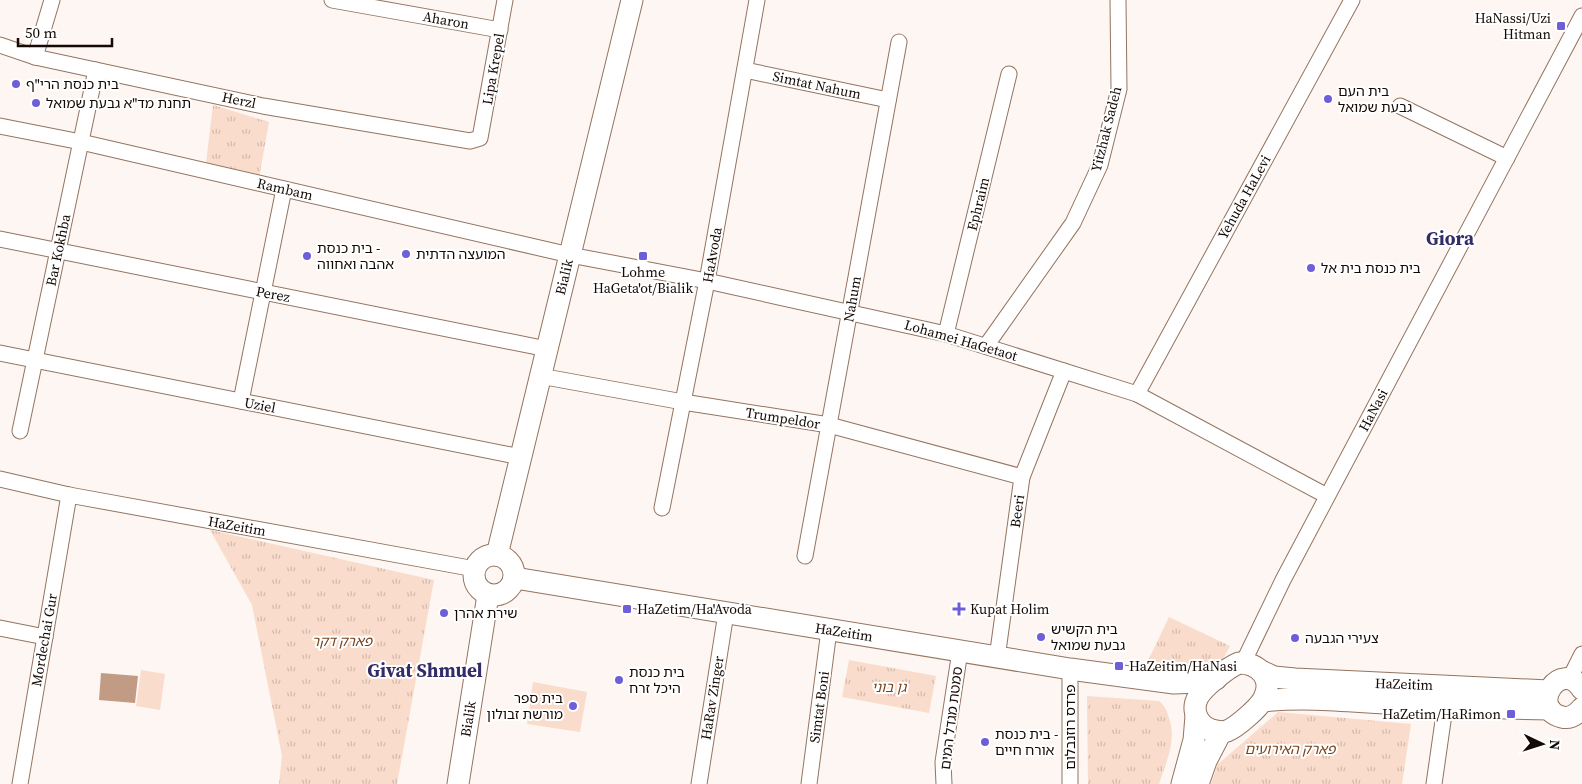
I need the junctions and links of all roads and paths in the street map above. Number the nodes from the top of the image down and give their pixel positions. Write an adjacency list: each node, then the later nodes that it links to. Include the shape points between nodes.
1 (52, 0): 12 (street)
2 (332, 0): 9 (street, Aharon)
3 (505, 0): 9 (street, Lipa Krepel)
4 (632, 0): 25 (street, Bialik)
5 (757, 0): 14 (street, HaAvoda)
6 (1118, 0): 30 (street, Yitzhak Sadeh, via 1119,89 1100,164 1074,223)
7 (1352, 0): 36 (street, Yehuda HaLevi)
8 (1582, 16): 21 (street, HaNasi)
9 (500, 30): 19 (street, Lipa Krepel)
10 (899, 42): 16 (street, Nahum)
11 (0, 46): 12 (street, Herzl)
12 (35, 57): 13 (street, Herzl)
13 (96, 70): 19 (street, Herzl, via 262,106 470,141); 20 (street, Bar Kokhba)
14 (745, 70): 16 (street, Simtat Nahum); 26 (street, HaAvoda)
15 (1009, 74): 29 (street, Ephraim)
16 (888, 100): 28 (street, Nahum)
17 (1400, 106): 21 (street)
18 (0, 126): 20 (street, Rambam)
19 (480, 138)
20 (80, 142): 22 (street, Rambam); 24 (street, Bar Kokhba)
21 (1507, 158): 45 (street, HaNasi)
22 (284, 189): 25 (street, Rambam); 27 (street)
23 (0, 239): 24 (street, Perez)
24 (57, 250): 27 (street, Perez); 33 (street, Bar Kokhba)
25 (570, 255): 26 (street, Lohamei HaGetaot); 31 (street, Bialik)
26 (707, 281): 28 (street, Lohamei HaGetaot); 38 (street, HaAvoda)
27 (262, 292): 31 (street, Perez); 37 (street)
28 (849, 312): 29 (street, Lohamei HaGetaot); 39 (street, Nahum)
29 (946, 334): 30 (street, Lohamei HaGetaot)
30 (986, 346): 34 (street, Lohamei HaGetaot)
31 (547, 349): 35 (street, Bialik)
32 (0, 353): 33 (street, Uziel)
33 (35, 360): 37 (street, Uziel); 40 (street, Bar Kokhba)
34 (1064, 371): 36 (street, Lohamei HaGetaot); 42 (street, Beeri)
35 (540, 376): 38 (street, Trumpeldor); 41 (street, Bialik)
36 (1137, 394): 45 (street, Lohamei HaGetaot)
37 (241, 401): 41 (street, Uziel)
38 (683, 402): 39 (street, Trumpeldor); 46 (street, HaAvoda)
39 (829, 425): 42 (street, Trumpeldor); 48 (street, Nahum)
40 (20, 431)
41 (521, 457): 47 (street, Bialik)
42 (1022, 477): 58 (street, Beeri)
43 (0, 478): 44 (street, HaZeitim)
44 (69, 495): 49 (street, HaZeitim); 55 (street, Mordechai Gur)
45 (1327, 496): 59 (street, HaNasi, via 1283,580)
46 (662, 508)
47 (497, 555): 49 (street, via 483,558); 50 (street, via 512,566)
48 (805, 556)
49 (475, 569): 51 (street, via 478,588)
50 (515, 578): 51 (street, via 508,590 495,596); 52 (street, HaZeitim)
51 (488, 595): 70 (street, Bialik)
52 (726, 613): 54 (street, HaZeitim); 71 (street, HaRav Zinger)
53 (0, 628): 55 (street)
54 (829, 630): 56 (street, HaZeitim); 72 (street, Simtat Boni)
55 (45, 637): 69 (street, Mordechai Gur)
56 (960, 651): 58 (street, HaZeitim); 73 (street, סמטת מגדל המים, via 943,762)
57 (1582, 654): 63 (street)
58 (997, 658): 60 (street, HaZeitim)
59 (1252, 667): 61 (street, via 1239,663); 64 (street, via 1265,678 1267,686); 65 (street, HaZeitim, via 1274,676 1294,679)
60 (1070, 669): 62 (street, HaZeitim); 74 (street, פרדס רוזנבלום)
61 (1216, 679): 62 (street, HaZeitim); 66 (street, via 1201,692)
62 (1174, 683): 66 (street, HaZeitim, via 1185,686)
63 (1579, 699): 65 (street, via 1557,681 1552,685); 65 (street, via 1577,714 1566,717 1560,716)
64 (1263, 700): 67 (street, HaZeitim, via 1313,699); 68 (street, via 1234,727)
65 (1549, 700): 67 (street, HaZeitim)
66 (1196, 707): 68 (street, via 1200,723); 75 (street, via 1194,740)
67 (1446, 707): 77 (street)
68 (1221, 732): 76 (street, via 1208,754)
69 (20, 784)
70 (458, 784)
71 (699, 784)
72 (809, 784)
73 (944, 784)
74 (1070, 784)
75 (1182, 784)
76 (1198, 784)
77 (1434, 784)

